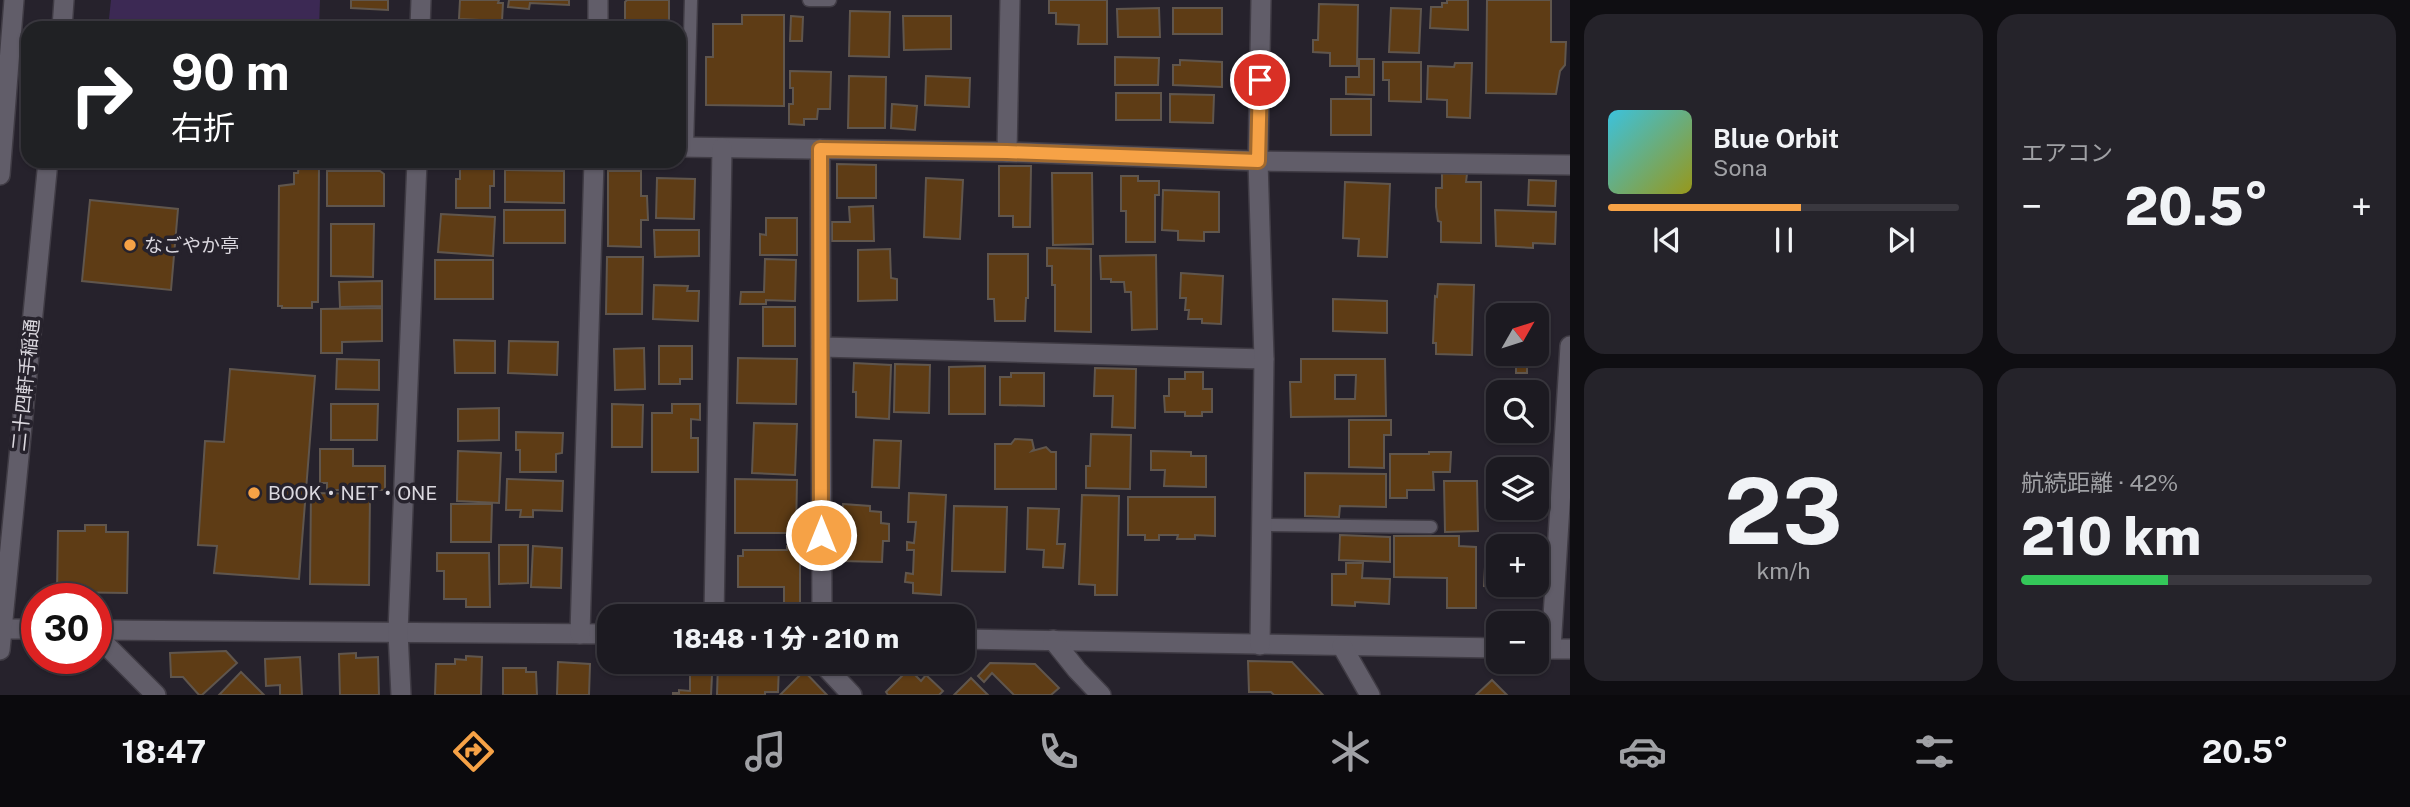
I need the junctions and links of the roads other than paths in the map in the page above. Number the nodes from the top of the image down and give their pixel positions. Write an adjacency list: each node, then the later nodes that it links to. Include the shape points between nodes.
1 (14, 0): 23 (street)
2 (64, 0): 10 (street)
3 (421, 0): 11 (street)
4 (598, 0): 12 (street)
5 (691, 0): 13 (lane)
6 (809, 0): 7 (lane)
7 (830, 0)
8 (1010, 0): 17 (street)
9 (1261, 0): 18 (street)
10 (62, 21)
11 (420, 21)
12 (598, 21)
13 (686, 92)
14 (686, 147): 15 (street)
15 (722, 148): 16 (street); 29 (street)
16 (820, 149): 17 (street); 25 (street)
17 (1007, 152): 18 (street)
18 (1258, 161): 19 (street); 26 (street)
19 (1570, 165)
20 (47, 168): 31 (street, 二十四軒手稲通)
21 (417, 168): 33 (street)
22 (594, 168): 35 (street)
23 (0, 175)
24 (1570, 346): 42 (street)
25 (821, 347): 26 (street); 30 (street)
26 (1264, 359): 27 (street)
27 (1261, 525): 28 (lane); 39 (street)
28 (1431, 527)
29 (713, 604)
30 (822, 604)
31 (1, 629): 32 (street); 43 (street, 二十四軒手稲通)
32 (21, 629)
33 (398, 632): 34 (street); 35 (street); 47 (street)
34 (112, 633)
35 (580, 634): 36 (street)
36 (597, 634)
37 (975, 639): 38 (street)
38 (1053, 640): 39 (street); 49 (street)
39 (1260, 645): 40 (street)
40 (1342, 646): 41 (street); 50 (street)
41 (1486, 648)
42 (1552, 649)
43 (0, 650)
44 (112, 650): 46 (street)
45 (832, 674): 48 (street)
46 (156, 695)
47 (401, 695)
48 (852, 695)
49 (1101, 695)
50 (1370, 695)

